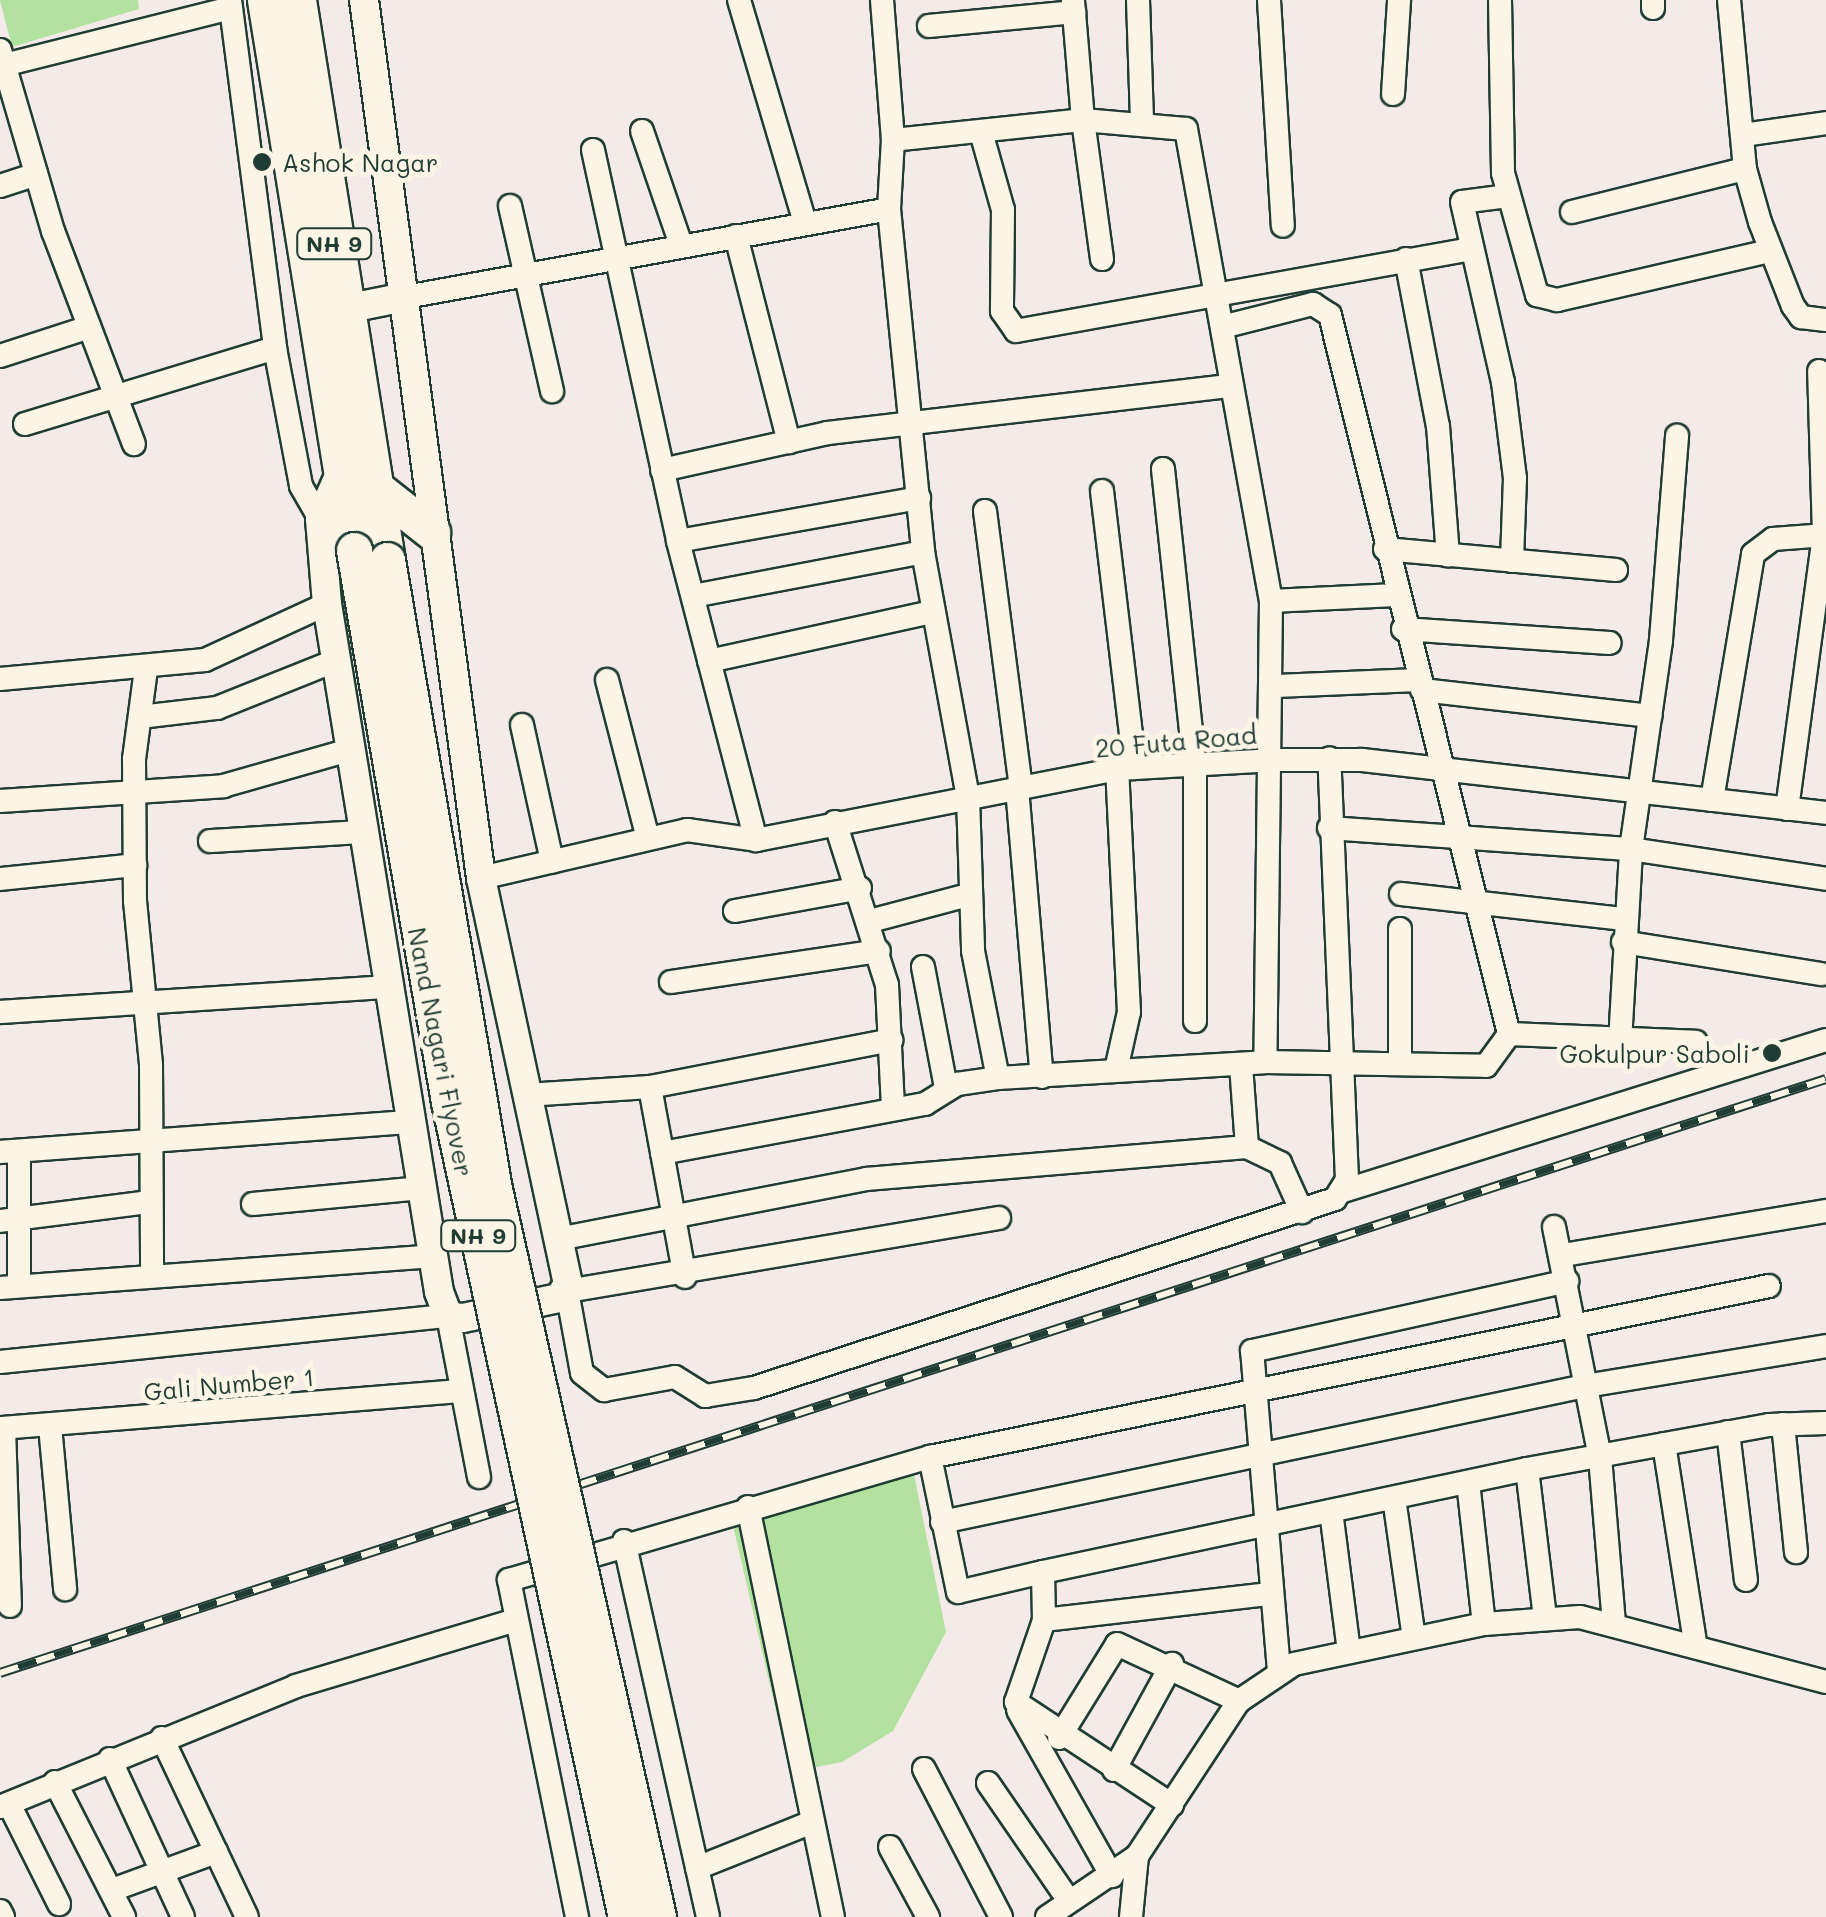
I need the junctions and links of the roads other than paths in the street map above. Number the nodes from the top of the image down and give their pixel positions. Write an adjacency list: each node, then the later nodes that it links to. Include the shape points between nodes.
1 (298, 0): 43 (highway, NH 9)
2 (364, 0): 42 (street)
3 (739, 0): 31 (street)
4 (882, 0): 22 (street)
5 (1138, 0): 16 (street)
6 (1270, 0): 32 (street)
7 (1399, 0): 14 (street)
8 (1500, 0): 27 (street)
9 (1729, 0): 21 (street)
10 (242, 3): 13 (street); 47 (street); 60 (highway, NH 9)
11 (1074, 6): 12 (street); 15 (street)
12 (930, 26)
13 (1, 60): 18 (street)
14 (1393, 94)
15 (1083, 120): 16 (street); 20 (street); 38 (street)
16 (1142, 121): 41 (street, via 1193,136)
17 (1826, 123): 21 (street)
18 (11, 129): 25 (street)
19 (642, 131): 34 (street)
20 (982, 132): 22 (street); 41 (street, via 1003,210 1002,311 1016,331)
21 (1742, 135): 24 (street)
22 (893, 140): 29 (street)
23 (593, 150): 37 (street)
24 (1746, 169): 30 (street); 36 (street)
25 (36, 174): 26 (street); 46 (street)
26 (0, 186)
27 (1508, 196): 35 (street, via 1462,202); 36 (street, via 1544,301)
28 (510, 206): 40 (street)
29 (889, 209): 31 (street); 54 (street)
30 (1572, 212)
31 (805, 222): 33 (street)
32 (1283, 226)
33 (736, 236): 34 (street); 56 (street)
34 (681, 245): 37 (street)
35 (1467, 250): 39 (street); 73 (street, via 1503,382 1516,478)
36 (1770, 251): 44 (street, via 1801,317)
37 (619, 255): 40 (street); 59 (street)
38 (1102, 258)
39 (1406, 259): 41 (street); 72 (street, via 1438,426)
40 (529, 272): 42 (street); 51 (street)
41 (1220, 296): 45 (street)
42 (400, 298): 43 (street); 66 (street)
43 (345, 309): 61 (highway, NH 9)
44 (1826, 320)
45 (1226, 326): 50 (street); 69 (street, via 1313,304 1330,315)
46 (90, 327): 48 (street); 52 (street)
47 (275, 348): 52 (street); 65 (street, via 301,486)
48 (0, 356)
49 (1819, 371): 67 (street)
50 (1230, 386): 54 (street); 77 (street)
51 (552, 391)
52 (118, 399): 53 (street); 57 (street)
53 (25, 424)
54 (916, 426): 56 (street); 63 (street)
55 (1677, 436): 89 (street)
56 (789, 442): 59 (street)
57 (134, 444)
58 (1163, 469): 95 (street)
59 (662, 470): 68 (street)
60 (339, 476): 65 (street); 71 (highway, Nand Nagari Flyover / NH 9)
61 (375, 487): 66 (highway); 71 (highway, Nand Nagari Flyover / NH 9)
62 (1102, 491): 97 (street)
63 (919, 498): 68 (street); 70 (street)
64 (985, 510): 98 (street)
65 (320, 519): 78 (street)
66 (432, 532): 116 (street)
67 (1825, 535): 103 (street, via 1773,539 1753,554); 104 (street)
68 (678, 541): 75 (street)
69 (1385, 550): 72 (street); 76 (street)
70 (923, 552): 75 (street); 79 (street)
71 (370, 555): 243 (highway, Nand Nagari Flyover / NH 9, bridge, via 449,1102); 244 (highway, Nand Nagari Flyover / NH 9, bridge, via 494,1189)
72 (1448, 556): 73 (street)
73 (1512, 561): 74 (street)
74 (1616, 570)
75 (693, 596): 83 (street)
76 (1396, 596): 77 (street); 80 (street)
77 (1271, 601): 88 (street)
78 (327, 604): 82 (street); 84 (street, via 206,660)
79 (932, 612): 83 (street); 101 (street)
80 (1403, 630): 81 (street); 87 (street)
81 (1610, 644)
82 (338, 660): 90 (street, via 216,708); 92 (street)
83 (709, 660): 111 (street)
84 (146, 670): 85 (street); 90 (street)
85 (0, 679)
86 (607, 680): 110 (street)
87 (1420, 685): 88 (street); 89 (street); 96 (street)
88 (1276, 686): 94 (street)
89 (1651, 716): 100 (street)
90 (140, 717): 99 (street)
91 (522, 725): 114 (street)
92 (353, 749): 99 (street, via 223,786); 108 (street)
93 (1329, 758): 94 (street, 20 Futa Road); 96 (street, 20 Futa Road); 107 (street)
94 (1275, 760): 95 (street, 20 Futa Road); 140 (street, via 1262,951)
95 (1196, 767): 97 (street, 20 Futa Road); 134 (street)
96 (1442, 768): 100 (street, 20 Futa Road); 109 (street)
97 (1126, 769): 98 (street, 20 Futa Road); 144 (street, via 1129,1012)
98 (1019, 788): 101 (street, 20 Futa Road); 145 (street)
99 (135, 790): 102 (street); 115 (street)
100 (1640, 792): 103 (street, 20 Futa Road); 113 (street)
101 (968, 797): 106 (street, 20 Futa Road); 121 (street)
102 (0, 800)
103 (1712, 800): 104 (street, 20 Futa Road)
104 (1788, 808): 105 (street, 20 Futa Road)
105 (1826, 813)
106 (835, 822): 111 (street, 20 Futa Road); 119 (street)
107 (1329, 828): 109 (street); 141 (street)
108 (363, 832): 112 (street); 131 (street)
109 (1460, 837): 113 (street); 122 (street)
110 (648, 838): 111 (street, 20 Futa Road, via 687,830); 114 (street, 20 Futa Road)
111 (756, 840)
112 (210, 842)
113 (1631, 849): 118 (street); 126 (street)
114 (552, 862): 116 (street, 20 Futa Road)
115 (135, 865): 117 (street); 132 (street)
116 (481, 878): 149 (street)
117 (0, 879)
118 (1826, 879)
119 (860, 888): 123 (street); 124 (street)
120 (1402, 894): 122 (street)
121 (968, 895): 124 (street); 146 (street)
122 (1477, 905): 126 (street); 135 (street)
123 (735, 911)
124 (870, 921): 127 (street)
125 (1400, 928): 142 (street)
126 (1624, 931): 129 (street); 138 (street)
127 (880, 951): 130 (street); 136 (street)
128 (923, 968): 148 (street)
129 (1821, 974)
130 (671, 982)
131 (385, 987): 132 (street); 151 (street)
132 (145, 1003): 133 (street); 152 (street)
133 (0, 1012)
134 (1195, 1021)
135 (1509, 1034): 138 (street); 142 (street, via 1486,1066)
136 (890, 1040): 147 (street); 150 (street)
137 (1826, 1040): 157 (street)
138 (1620, 1042): 139 (street)
139 (1696, 1042)
140 (1265, 1062): 141 (street); 143 (street)
141 (1338, 1062): 142 (street); 157 (street)
142 (1400, 1064)
143 (1241, 1065): 144 (street); 153 (street)
144 (1116, 1070): 145 (street)
145 (1042, 1077): 146 (street)
146 (998, 1078): 148 (street)
147 (650, 1087): 149 (street); 155 (street)
148 (946, 1088): 150 (street, via 934,1102)
149 (526, 1095): 167 (street)
150 (893, 1109): 155 (street)
151 (412, 1122): 152 (street); 156 (street)
152 (150, 1141): 154 (street); 158 (street)
153 (1247, 1147): 161 (street, via 1280,1163); 162 (street, via 970,1165)
154 (10, 1152): 165 (street)
155 (662, 1153): 162 (street)
156 (421, 1188): 159 (street); 169 (street)
157 (1343, 1191): 161 (street)
158 (149, 1202): 165 (street); 170 (street)
159 (252, 1204)
160 (1826, 1211): 168 (street)
161 (1302, 1212): 175 (street, via 718,1396 675,1377 591,1387)
162 (674, 1214): 167 (street); 171 (street)
163 (1000, 1218): 171 (street)
164 (0, 1221): 165 (street)
165 (24, 1221): 174 (street)
166 (1554, 1227): 168 (street)
167 (558, 1239): 175 (street)
168 (1563, 1255): 172 (street)
169 (434, 1256): 170 (street); 176 (street)
170 (152, 1274): 174 (street)
171 (686, 1277): 175 (street)
172 (1567, 1281): 177 (street); 181 (street, via 1258,1347 1249,1358)
173 (1769, 1286): 177 (street)
174 (10, 1287)
175 (568, 1291): 176 (street)
176 (448, 1316): 179 (street); 182 (street)
177 (1573, 1326): 180 (street); 181 (street)
178 (1826, 1346): 180 (street)
179 (0, 1362)
180 (1585, 1386): 189 (street); 191 (street)
181 (1250, 1389): 189 (street); 190 (street)
182 (462, 1391): 185 (street, Gali Number 1); 193 (street)
183 (1783, 1424): 184 (street); 187 (street); 201 (street)
184 (1826, 1424)
185 (50, 1426): 186 (street, Gali Number 1); 204 (street)
186 (2, 1428): 206 (street)
187 (1728, 1432): 188 (street); 203 (street)
188 (1664, 1444): 191 (street); 213 (street)
189 (1260, 1456): 198 (street); 199 (street)
190 (930, 1457): 196 (street); 198 (street)
191 (1600, 1457): 192 (street); 211 (street)
192 (1527, 1469): 194 (street); 207 (street)
193 (479, 1477)
194 (1468, 1482): 195 (street); 210 (street)
195 (1394, 1498): 197 (street); 212 (street)
196 (748, 1507): 200 (street); 229 (street)
197 (1330, 1511): 199 (street); 214 (street)
198 (942, 1522): 202 (street, via 958,1592)
199 (1264, 1524): 202 (street); 205 (street)
200 (624, 1541): 209 (street, via 515,1575 506,1589); 233 (street)
201 (1796, 1552)
202 (1044, 1572): 208 (street)
203 (1746, 1580)
204 (65, 1589)
205 (1270, 1594): 208 (street); 216 (street)
206 (10, 1606)
207 (1544, 1618): 210 (street); 211 (street)
208 (1044, 1620): 219 (street)
209 (512, 1622): 220 (street); 242 (street)
210 (1484, 1624): 212 (street)
211 (1614, 1624): 213 (street)
212 (1414, 1638): 214 (street)
213 (1694, 1643): 217 (street)
214 (1350, 1652): 216 (street)
215 (1172, 1664): 218 (street); 221 (street, via 1128,1644 1108,1649); 224 (street)
216 (1279, 1671): 218 (street)
217 (1826, 1682)
218 (1239, 1701): 227 (street)
219 (1016, 1702): 221 (street); 235 (street)
220 (162, 1738): 222 (street); 231 (street)
221 (1059, 1738): 224 (street)
222 (110, 1759): 225 (street); 234 (street)
223 (924, 1769): 248 (street)
224 (1114, 1770): 227 (street)
225 (55, 1782): 228 (street); 236 (street)
226 (988, 1783): 237 (street)
227 (1172, 1805): 232 (street)
228 (4, 1806): 238 (street)
229 (812, 1822): 233 (street); 246 (street)
230 (890, 1847): 247 (street)
231 (216, 1852): 234 (street); 241 (street)
232 (1137, 1856): 235 (street); 250 (street)
233 (697, 1868): 245 (street)
234 (161, 1870): 236 (street); 240 (street)
235 (1112, 1876): 237 (street)
236 (112, 1890): 239 (street)
237 (1069, 1902): 249 (street)
238 (59, 1904)
239 (124, 1917)
240 (184, 1917)
241 (248, 1917)
242 (577, 1917)
243 (626, 1917)
244 (658, 1917)
245 (708, 1917)
246 (833, 1917)
247 (928, 1917)
248 (1002, 1917)
249 (1047, 1917)
250 (1131, 1917)

